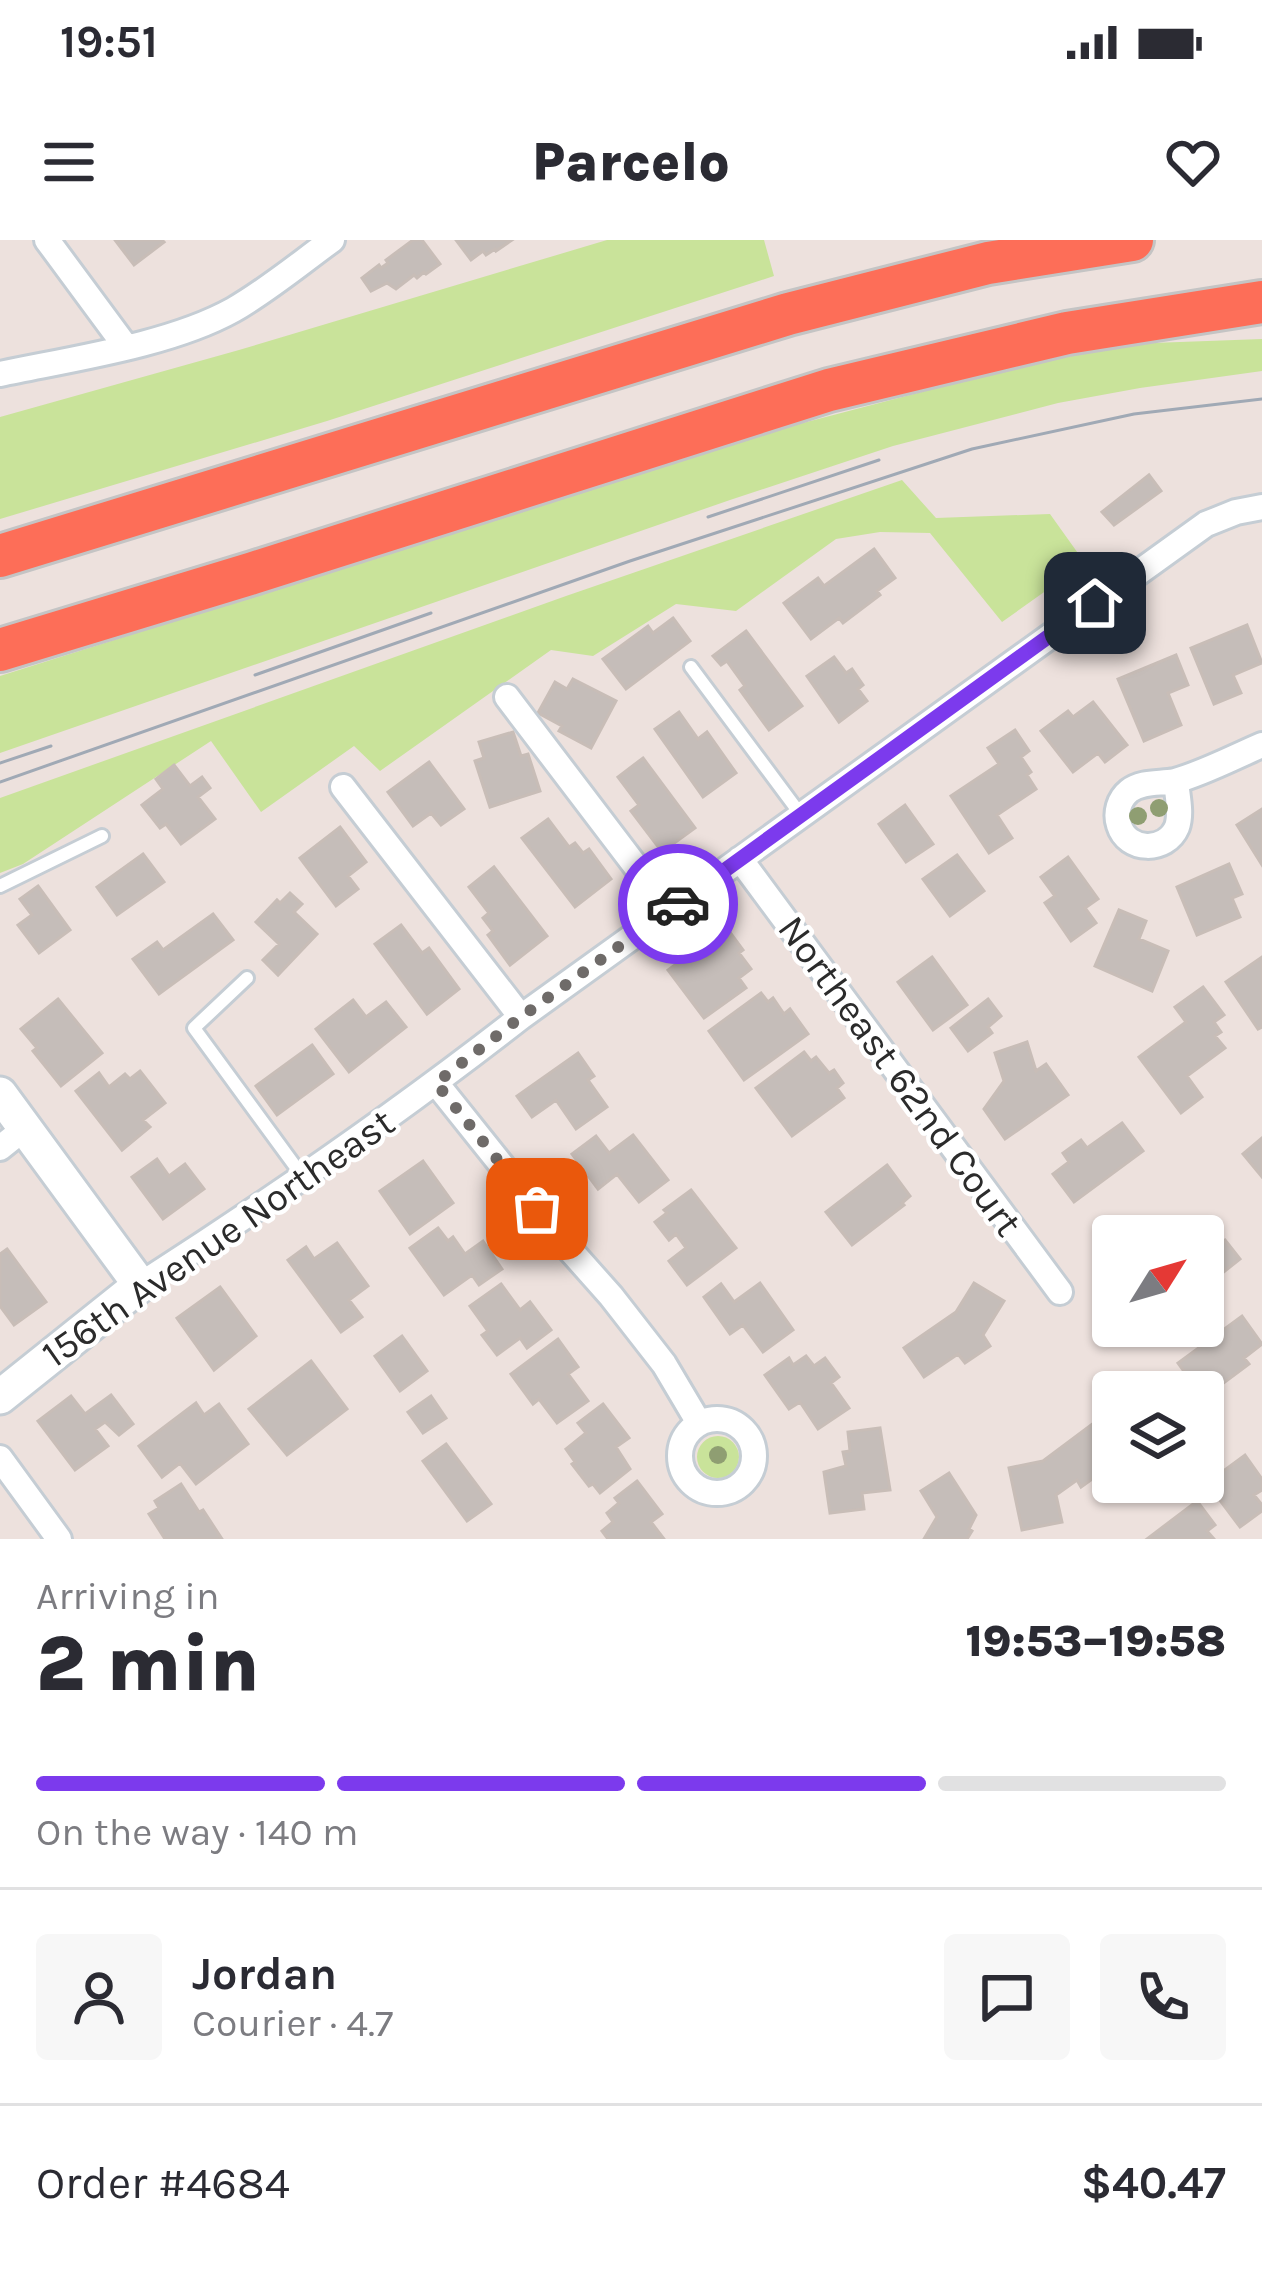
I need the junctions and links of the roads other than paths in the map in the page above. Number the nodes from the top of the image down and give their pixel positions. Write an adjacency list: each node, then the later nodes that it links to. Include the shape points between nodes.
1 (47, 240): 5 (street)
2 (332, 240): 5 (street, via 230,312)
3 (1132, 240): 8 (highway, via 988,263 788,314)
4 (1262, 302): 9 (highway, via 1067,333 830,390)
5 (126, 347): 6 (street)
6 (0, 374)
7 (1262, 507): 15 (street, 156th Avenue Northeast, via 1206,524)
8 (0, 556)
9 (0, 650)
10 (691, 667): 15 (lane)
11 (507, 697): 19 (street)
12 (1262, 745): 13 (street)
13 (1176, 781)
14 (343, 787): 21 (street)
15 (801, 815): 17 (street, 156th Avenue Northeast)
16 (102, 836): 18 (lane)
17 (740, 859): 19 (street, 156th Avenue Northeast); 27 (street, Northeast 62nd Court)
18 (0, 886)
19 (669, 910): 21 (street, 156th Avenue Northeast)
20 (247, 977): 25 (lane, via 194,1028)
21 (521, 1017): 22 (street, 156th Avenue Northeast)
22 (436, 1083): 25 (street, 156th Avenue Northeast); 29 (street, via 611,1295)
23 (0, 1094): 24 (street)
24 (12, 1138): 26 (street)
25 (304, 1178): 26 (street, 156th Avenue Northeast)
26 (140, 1285): 28 (street, 156th Avenue Northeast)
27 (1060, 1292)
28 (0, 1397)
29 (699, 1423)
30 (0, 1458): 31 (street)
31 (59, 1539)

